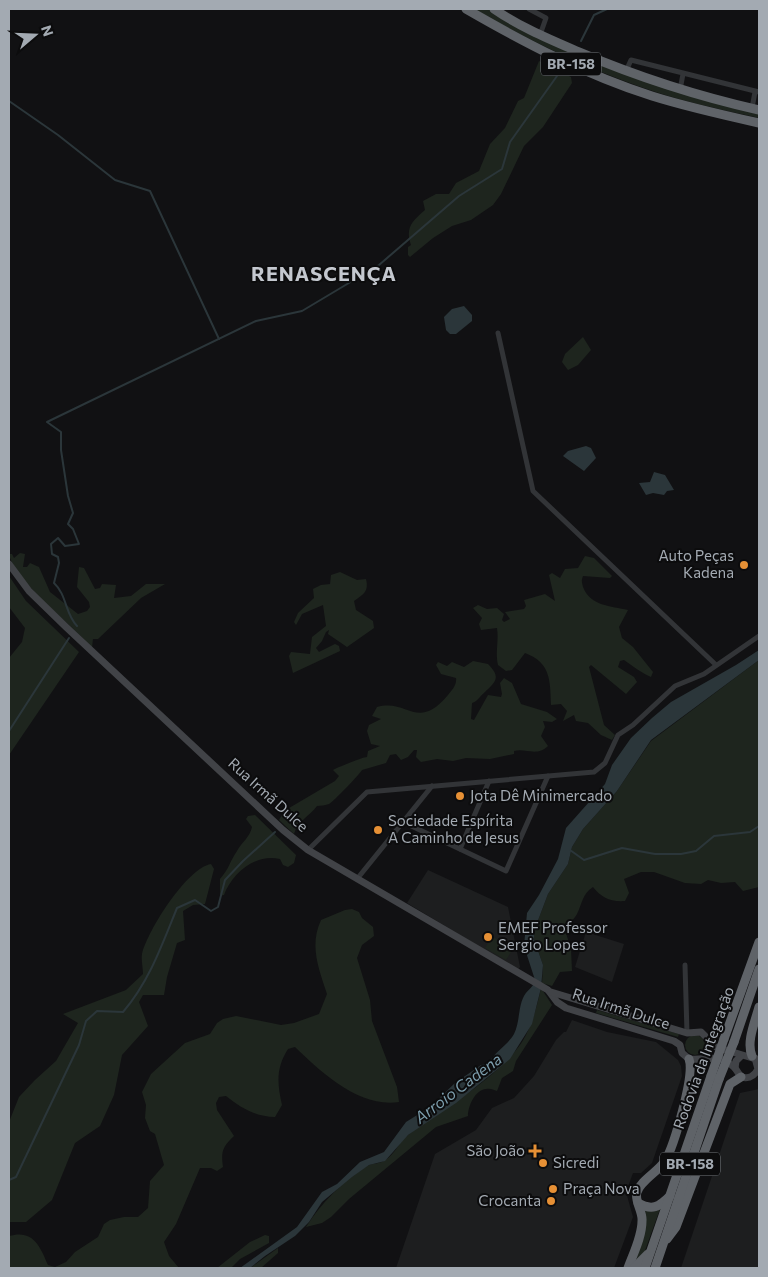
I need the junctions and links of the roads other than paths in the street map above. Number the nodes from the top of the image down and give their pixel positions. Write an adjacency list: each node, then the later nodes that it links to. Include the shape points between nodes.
1 (466, 9): 10 (highway, BR-158, via 532,45 604,78 651,96)
2 (494, 9): 4 (highway, BR-158)
3 (529, 9): 4 (street, via 546,18)
4 (540, 35): 5 (highway, BR-158)
5 (626, 71): 6 (street, via 631,60); 7 (highway, BR-158)
6 (683, 74): 7 (street); 8 (street)
7 (680, 90): 9 (highway, BR-158)
8 (757, 92): 9 (street)
9 (756, 109)
10 (759, 123)
11 (498, 333): 14 (street, via 533,491)
12 (9, 564): 20 (street, Rua Irmã Dulce, via 29,591 66,627)
13 (759, 636): 14 (street)
14 (715, 664): 15 (street, via 704,674 675,686 618,735 605,763 594,772)
15 (548, 776): 16 (street); 19 (street, via 506,871)
16 (489, 781): 17 (street); 19 (street)
17 (432, 786): 18 (street); 20 (street, via 367,792)
18 (403, 822): 19 (street); 21 (street)
19 (460, 849)
20 (308, 850): 21 (street, Rua Irmã Dulce)
21 (356, 879): 25 (street, Rua Irmã Dulce)
22 (759, 942): 30 (highway, Rodovia da Integração / BR-158)
23 (685, 964): 29 (street)
24 (759, 969): 30 (highway, Rodovia da Integração / BR-158)
25 (549, 991): 26 (street, Rua Irmã Dulce); 28 (street, Rua Irmã Dulce, via 557,1002)
26 (595, 1006): 28 (street); 29 (street, Rua Irmã Dulce)
27 (759, 1007): 35 (highway, via 750,1046)
28 (580, 1013): 32 (street, Rua Irmã Dulce)
29 (687, 1033): 31 (street, Rua Irmã Dulce, via 701,1032); 32 (street)
30 (729, 1040): 40 (highway, Rodovia da Integração / BR-158, bridge)
31 (709, 1043): 33 (street, Rua Irmã Dulce); 34 (street)
32 (680, 1045): 36 (street, Rua Irmã Dulce, via 682,1053)
33 (741, 1056): 35 (street); 37 (street)
34 (704, 1057): 36 (street); 37 (street, via 713,1057)
35 (756, 1058): 38 (street)
36 (690, 1059): 42 (highway, via 691,1079 670,1149 659,1169 637,1191)
37 (735, 1068): 39 (street)
38 (758, 1074): 39 (street)
39 (741, 1077): 43 (highway, via 730,1084 676,1227)
40 (715, 1078): 41 (highway, Rodovia da Integração / BR-158); 43 (highway, Rodovia da Integração / BR-158)
41 (671, 1195): 42 (highway, via 649,1209); 43 (highway, Rodovia da Integração / BR-158)
42 (638, 1203): 44 (highway, via 642,1224)
43 (656, 1250): 45 (highway); 46 (highway, Rodovia da Integração / BR-158); 47 (highway, Rodovia da Integração / BR-158)
44 (628, 1268)
45 (634, 1268)
46 (646, 1268)
47 (655, 1268)

